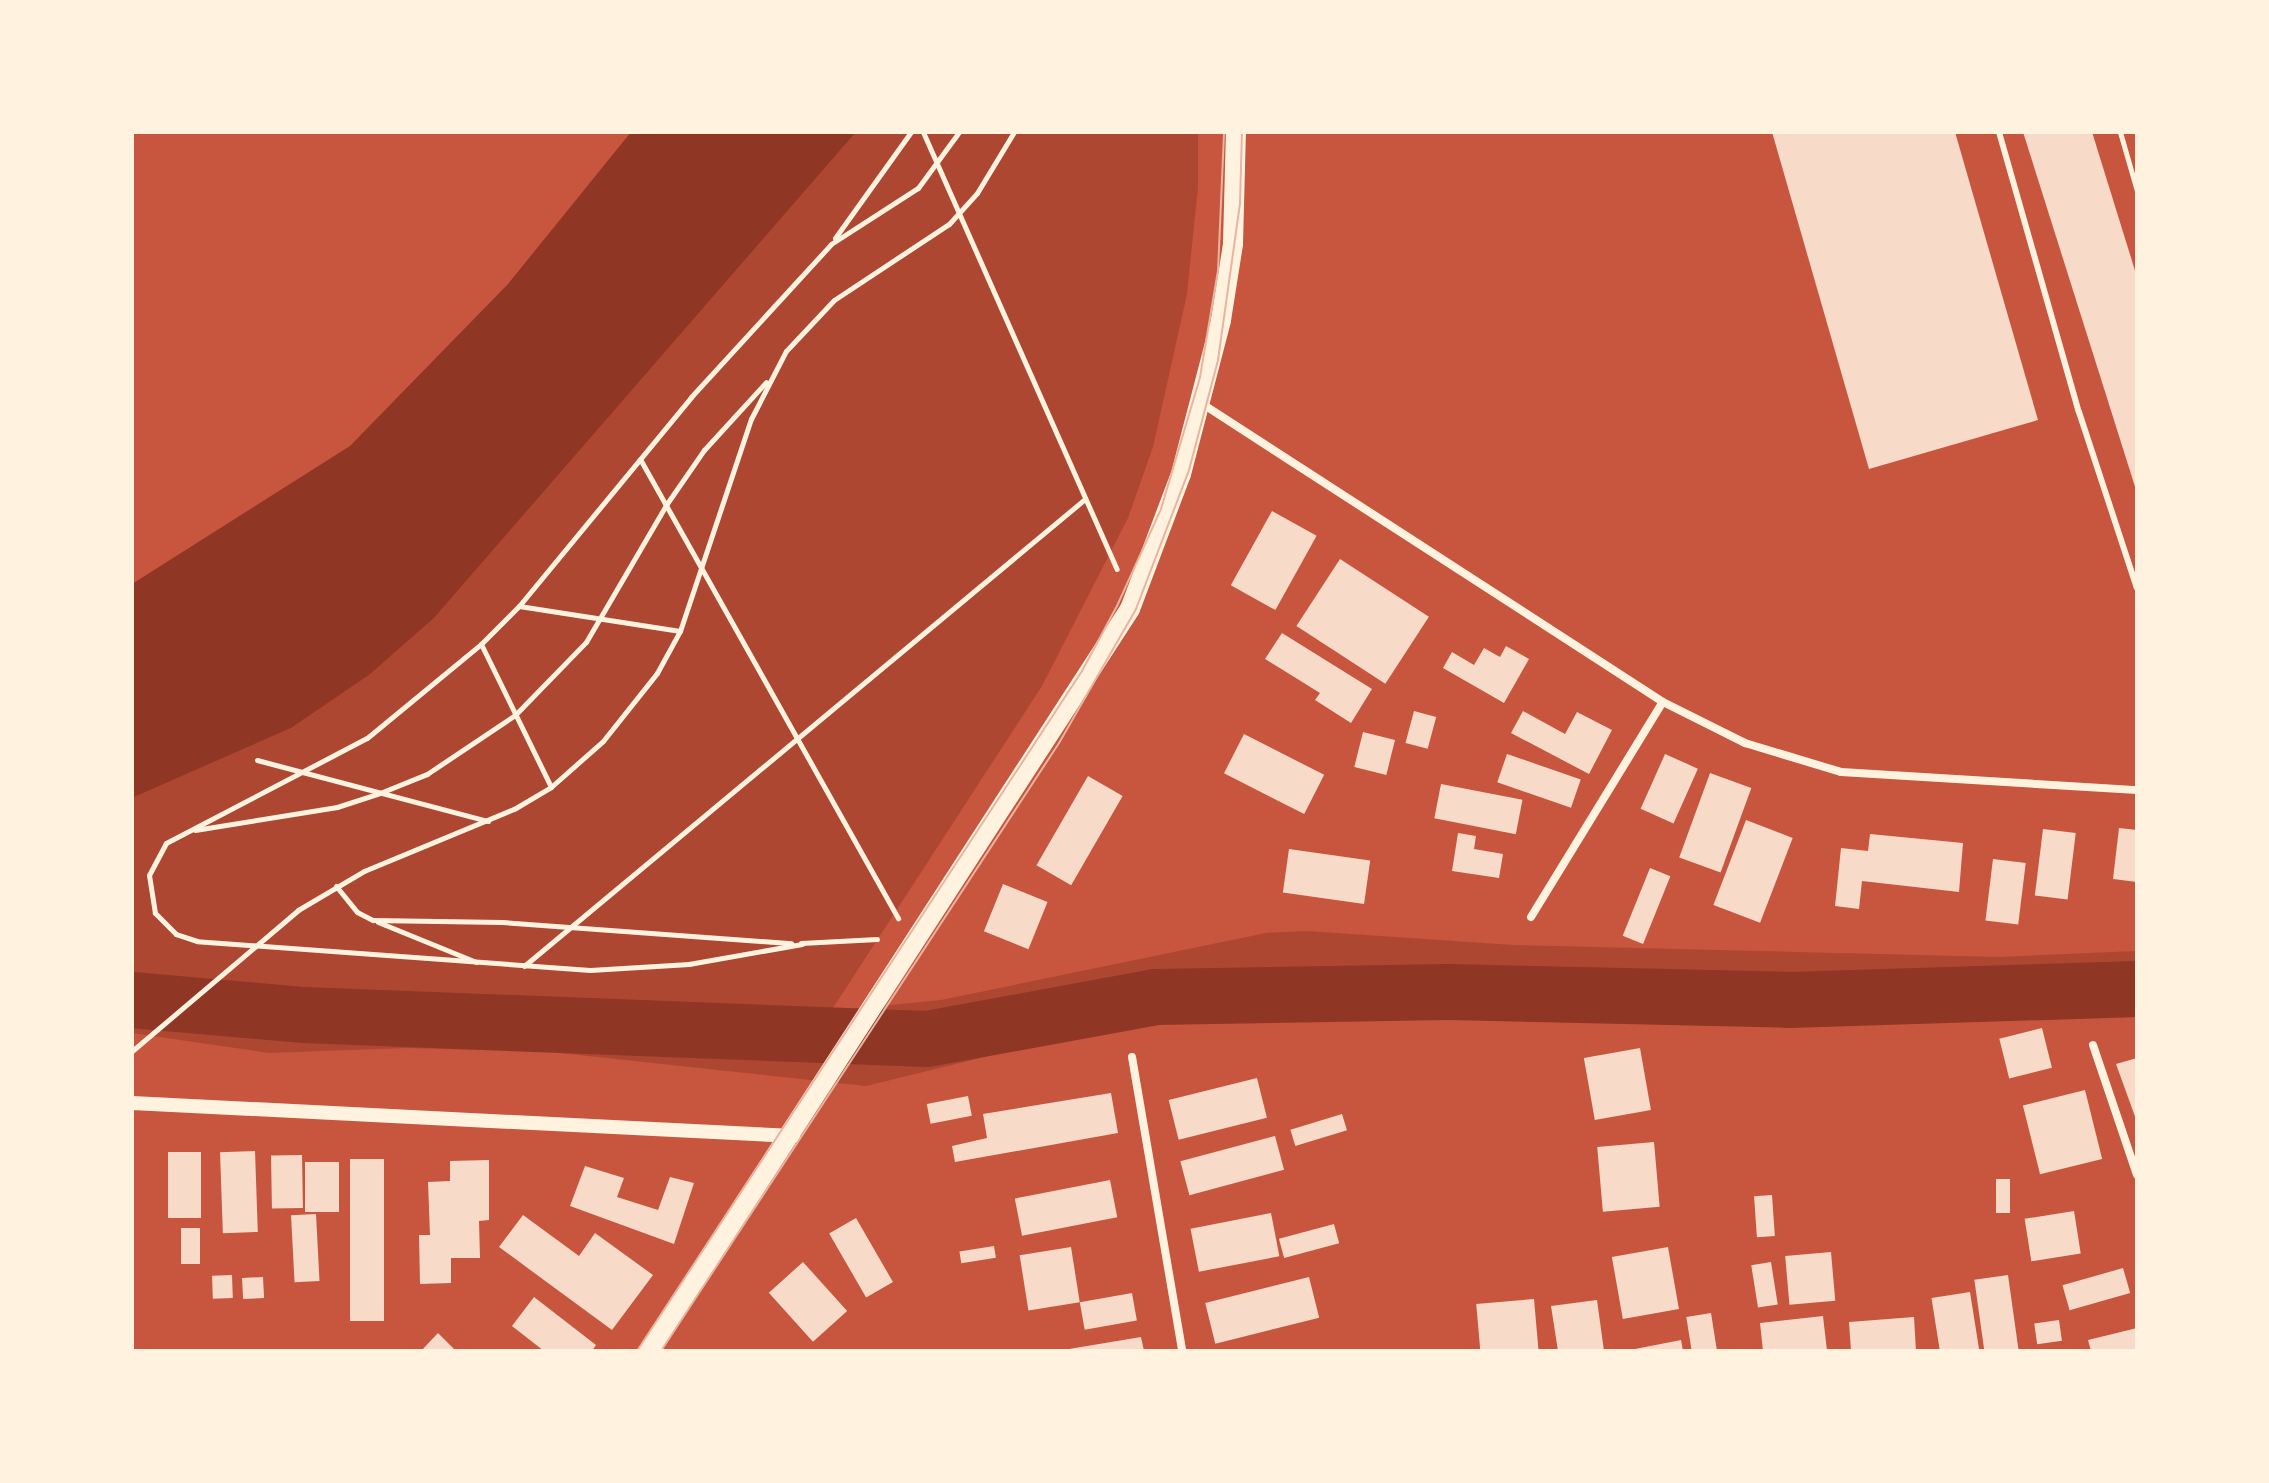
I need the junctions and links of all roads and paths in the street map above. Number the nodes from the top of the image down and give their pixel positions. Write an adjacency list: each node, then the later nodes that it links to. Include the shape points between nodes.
1 (911, 132): 11 (path)
2 (923, 132): 8 (path)
3 (959, 132): 8 (path)
4 (1014, 132): 10 (path)
5 (1236, 132): 13 (main road, via 1233,244)
6 (1999, 132): 19 (lane, via 2079,412)
7 (2120, 132): 9 (path)
8 (937, 165): 10 (path); 11 (path, via 887,213)
9 (2137, 191)
10 (958, 212): 12 (path, via 905,255 834,300 786,351); 15 (path)
11 (831, 244): 14 (path)
12 (770, 377): 16 (path, via 704,450); 18 (path)
13 (1201, 402): 24 (street); 47 (main road, via 1181,474 1130,609)
14 (640, 459): 16 (path); 20 (path)
15 (1085, 499): 17 (path); 26 (path)
16 (666, 505): 18 (path); 21 (path)
17 (1117, 569)
18 (702, 570): 22 (path); 26 (path)
19 (2137, 588)
20 (519, 606): 21 (path); 23 (path)
21 (601, 619): 22 (path); 25 (path, via 586,642)
22 (680, 631): 29 (path, via 630,710)
23 (481, 644): 25 (path); 28 (path, via 367,738)
24 (1663, 702): 30 (street, via 1745,743 1841,772); 35 (street)
25 (515, 715): 29 (path); 31 (path, via 427,774)
26 (795, 739): 37 (path); 38 (path)
27 (257, 760): 28 (path)
28 (306, 773): 31 (path); 33 (path)
29 (551, 787): 32 (path)
30 (2137, 790)
31 (380, 793): 32 (path); 33 (path, via 337,807)
32 (491, 822): 34 (path)
33 (190, 830): 41 (path, via 166,843 149,875 155,913 176,934 197,941)
34 (336, 886): 36 (path, via 357,912); 44 (path, via 298,910)
35 (1531, 917)
36 (373, 920): 38 (path); 41 (path)
37 (901, 922)
38 (569, 927): 40 (path); 42 (path)
39 (877, 939): 40 (path)
40 (802, 944): 42 (path, via 689,964 590,970)
41 (483, 964): 42 (path)
42 (524, 966)
43 (2093, 1045): 48 (street)
44 (132, 1051)
45 (1132, 1057): 50 (street)
46 (132, 1103): 47 (street)
47 (793, 1136): 49 (main road)
48 (2137, 1175)
49 (649, 1351)
50 (1182, 1351)

